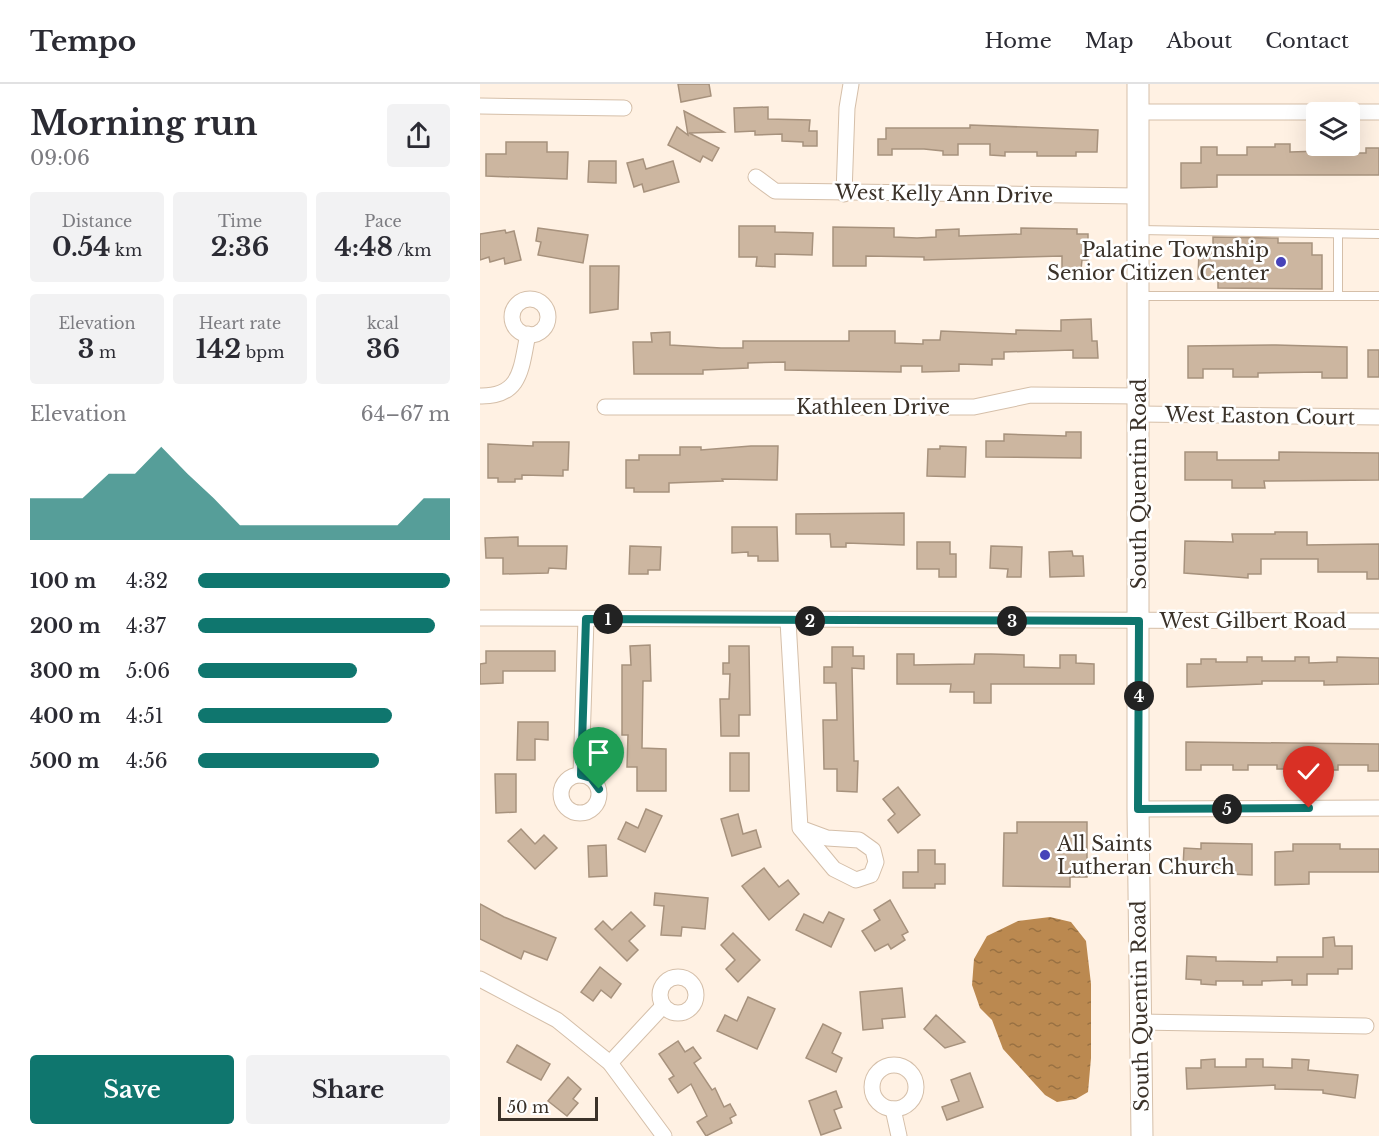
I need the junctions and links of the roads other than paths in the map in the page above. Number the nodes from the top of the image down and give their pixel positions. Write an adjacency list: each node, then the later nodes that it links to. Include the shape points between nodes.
1 (851, 84): 8 (street)
2 (1138, 84): 5 (main road, South Quentin Road)
3 (480, 106): 4 (street)
4 (624, 108)
5 (1138, 112): 6 (street); 9 (main road, South Quentin Road)
6 (1379, 112)
7 (756, 177): 8 (street, West Kelly Ann Drive, via 775,191)
8 (844, 194): 9 (street, West Kelly Ann Drive)
9 (1137, 196): 10 (main road, South Quentin Road)
10 (1138, 230): 11 (lane); 13 (main road, South Quentin Road)
11 (1338, 234): 12 (lane); 14 (lane)
12 (1379, 234)
13 (1139, 296): 14 (lane); 18 (main road, South Quentin Road)
14 (1338, 296): 15 (lane)
15 (1379, 296)
16 (528, 334): 17 (street, via 520,377 508,390)
17 (480, 396)
18 (1140, 405): 19 (street, Kathleen Drive, via 1031,395 974,407); 20 (street, West Easton Court); 24 (main road, South Quentin Road)
19 (605, 407)
20 (1379, 417)
21 (480, 618): 22 (street, West Gilbert Road)
22 (586, 619): 23 (street, West Gilbert Road); 26 (street)
23 (788, 621): 24 (street, West Gilbert Road); 29 (street)
24 (1139, 621): 25 (street, West Gilbert Road); 28 (main road, South Quentin Road)
25 (1379, 621)
26 (581, 775)
27 (1379, 808): 28 (street)
28 (1138, 809): 32 (main road, South Quentin Road)
29 (800, 828): 29 (street, via 834,869 856,879 871,875 876,862 873,850 860,840 827,838)
30 (480, 979): 34 (street, via 557,1020)
31 (663, 1006): 34 (street)
32 (1139, 1022): 33 (street); 38 (main road, South Quentin Road)
33 (1366, 1026)
34 (610, 1063): 36 (street)
35 (893, 1109): 37 (street)
36 (664, 1136)
37 (899, 1136)
38 (1142, 1136)

